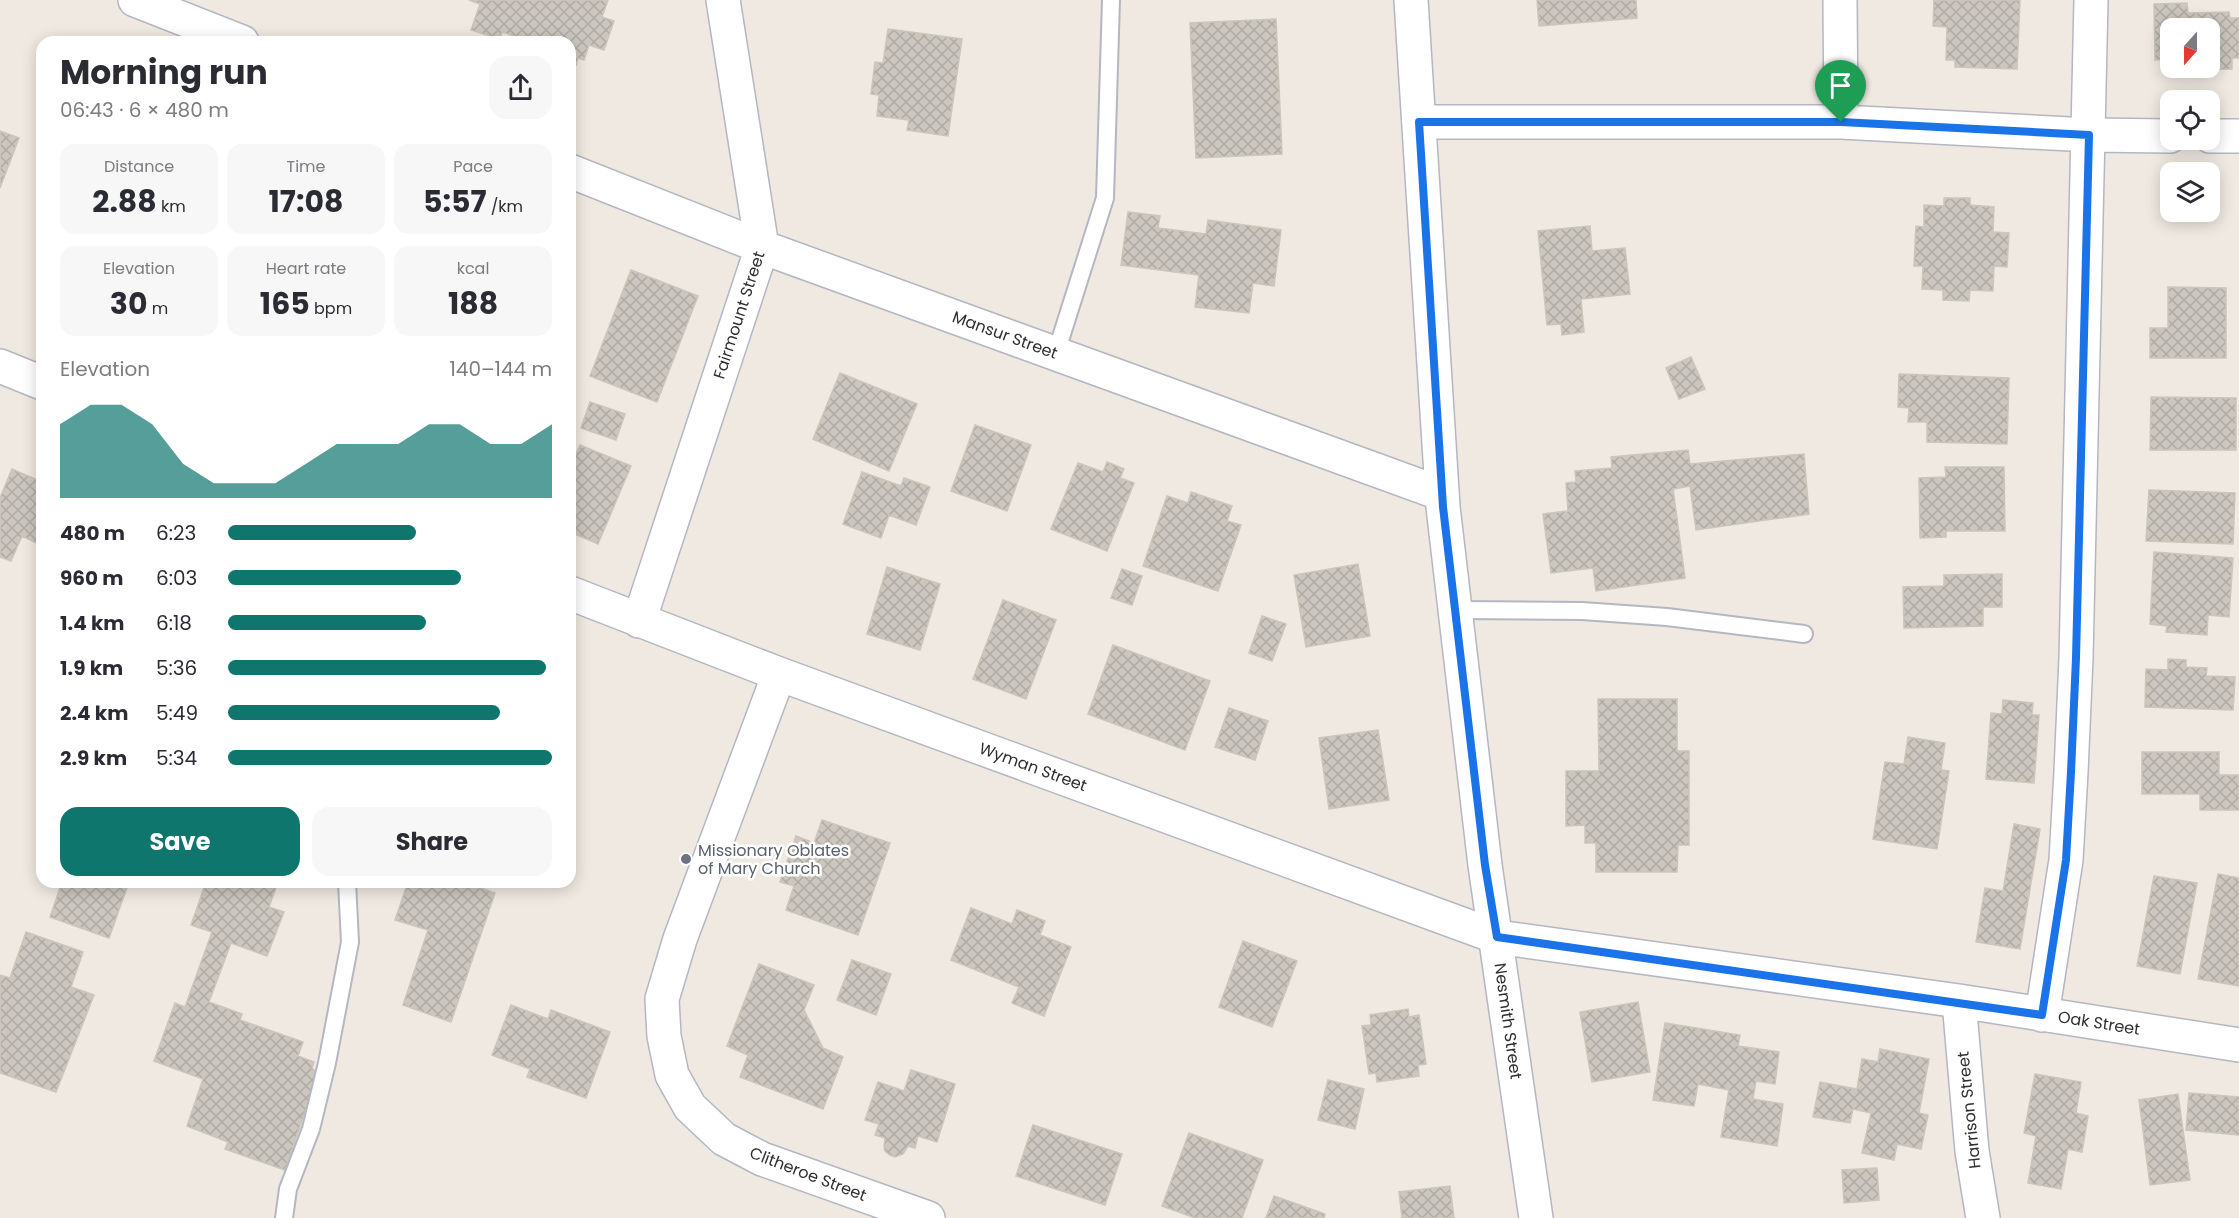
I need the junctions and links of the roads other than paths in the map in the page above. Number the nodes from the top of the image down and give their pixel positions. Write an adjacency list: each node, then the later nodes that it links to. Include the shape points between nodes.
1 (135, 0): 7 (street)
2 (723, 0): 15 (street, Fairmount Street)
3 (1111, 0): 16 (lane, via 1106,198)
4 (1411, 0): 8 (street, Nesmith Street)
5 (1840, 0): 9 (street)
6 (2091, 0): 10 (street)
7 (227, 36)
8 (1419, 122): 9 (street); 19 (street, Nesmith Street)
9 (1841, 122): 10 (street)
10 (2089, 135): 11 (street); 28 (street, via 2071,772 2066,860)
11 (2160, 136)
12 (2220, 136): 13 (street)
13 (2239, 136)
14 (576, 173): 15 (street, Mansur Street)
15 (762, 247): 16 (street, Mansur Street); 22 (street, Fairmount Street)
16 (1056, 353): 19 (street, Mansur Street)
17 (0, 366): 18 (street)
18 (36, 381)
19 (1442, 494): 21 (street, Nesmith Street)
20 (576, 595): 22 (street, Wyman Street)
21 (1455, 610): 23 (lane, via 1582,611); 26 (street, Nesmith Street)
22 (639, 621): 24 (street, Wyman Street)
23 (1804, 634)
24 (778, 674): 26 (street, Wyman Street); 31 (street, Clitheroe Street, via 680,939 662,999 663,1036 672,1075 690,1107 724,1139 772,1163)
25 (347, 888): 30 (lane, via 350,942 327,1063 311,1129 288,1189)
26 (1497, 937): 27 (street, Oak Street); 32 (street, Nesmith Street)
27 (1959, 1001): 28 (street, Oak Street); 33 (street, Harrison Street, via 1972,1151)
28 (2042, 1015): 29 (street, Oak Street)
29 (2239, 1045)
30 (284, 1218)
31 (928, 1218)
32 (1536, 1218)
33 (1983, 1218)

